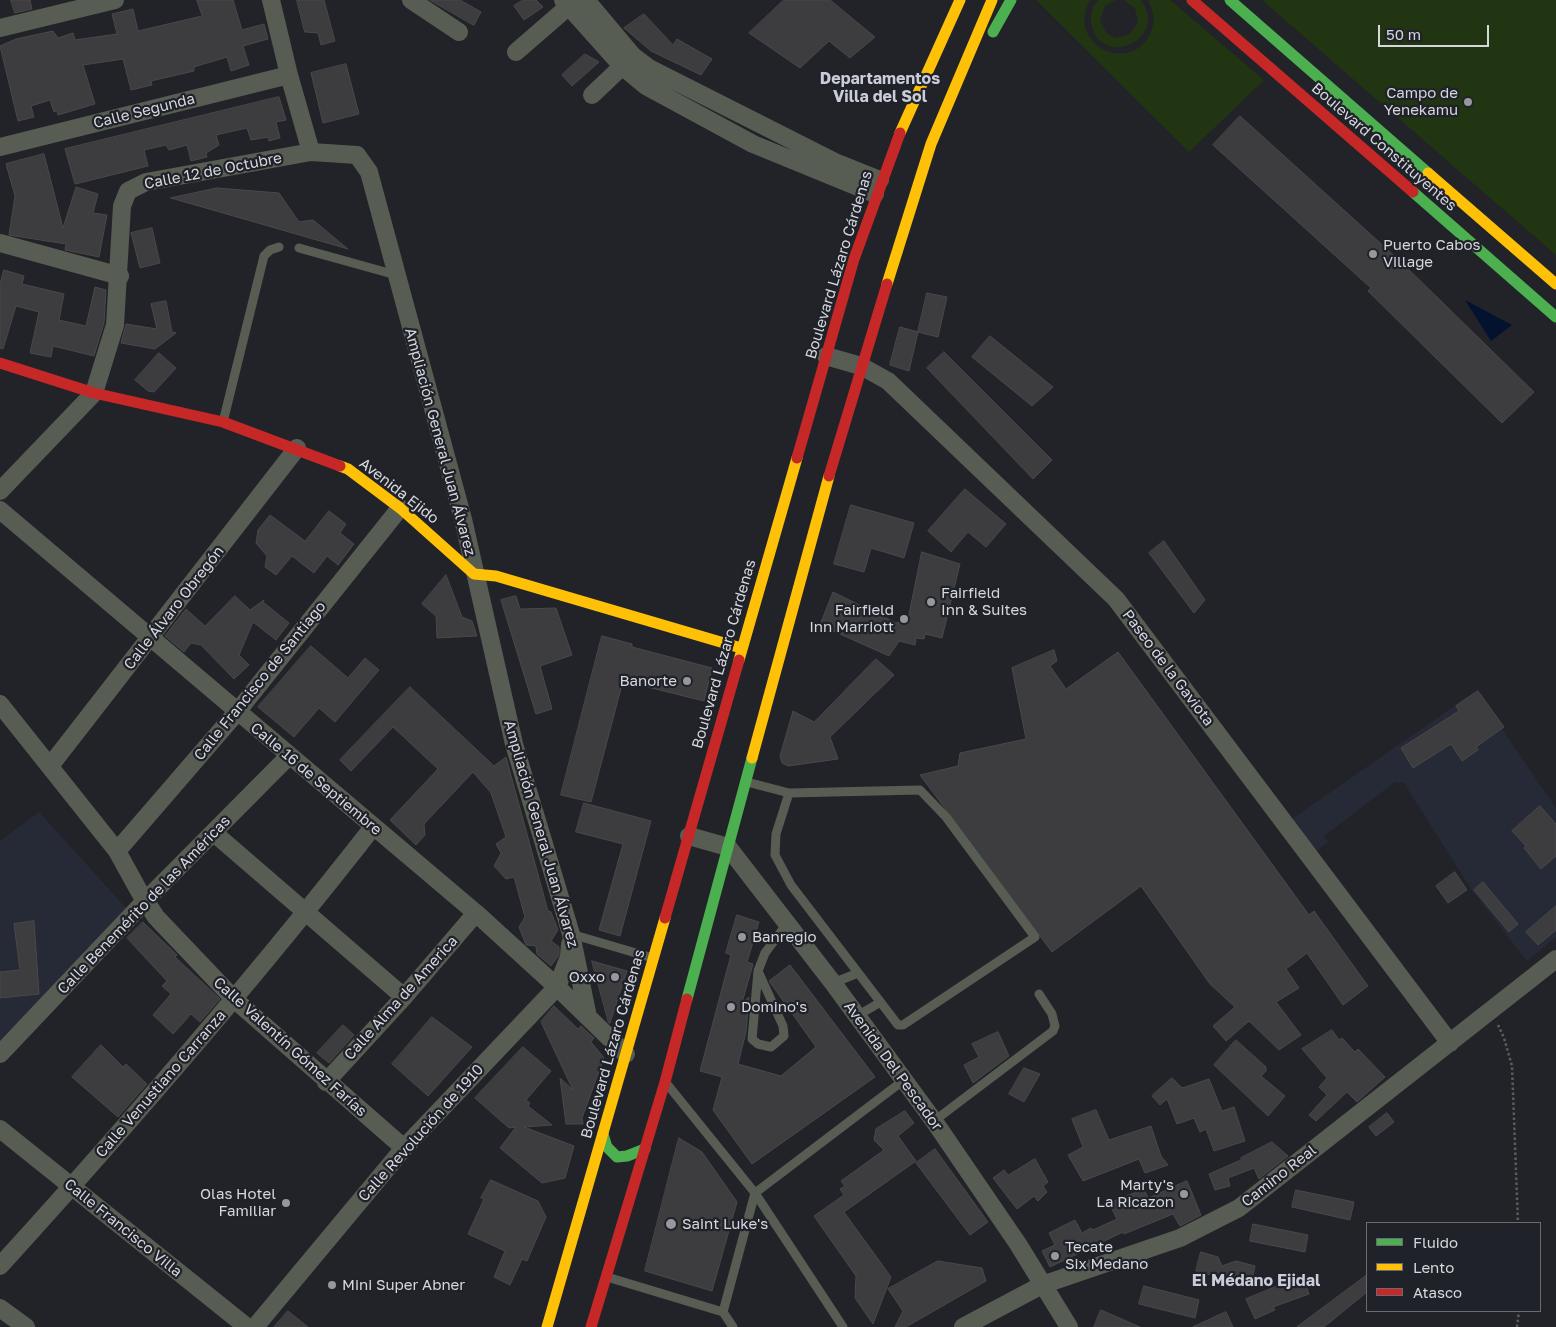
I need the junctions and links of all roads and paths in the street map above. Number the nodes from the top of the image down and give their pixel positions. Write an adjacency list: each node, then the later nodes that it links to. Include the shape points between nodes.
1 (115, 0): 11 (street)
2 (271, 0): 15 (street)
3 (411, 0): 12 (street)
4 (586, 0): 14 (street)
5 (960, 0): 19 (main road, Boulevard Lázaro Cárdenas, via 912,100)
6 (992, 0): 20 (main road, via 958,74)
7 (1011, 0): 20 (main road)
8 (1192, 0): 27 (main road, Boulevard Constituyentes)
9 (1230, 0): 26 (main road, Boulevard Constituyentes)
10 (569, 2): 13 (street); 14 (street)
11 (0, 28)
12 (459, 32)
13 (516, 52)
14 (627, 61): 16 (street); 19 (street, via 649,68 835,162)
15 (288, 75): 17 (street, Calle Segunda); 18 (street)
16 (592, 95)
17 (0, 147)
18 (311, 152): 24 (street, Ampliación General Juan Álvarez, via 357,155 362,161 368,172); 25 (street, Calle 12 de Octubre, via 146,182 128,191 122,206)
19 (878, 188): 28 (main road, Boulevard Lázaro Cárdenas)
20 (911, 203): 30 (main road)
21 (0, 243): 25 (street)
22 (279, 247): 32 (lane, via 264,256)
23 (299, 248): 24 (lane)
24 (396, 275): 37 (street, Ampliación General Juan Álvarez, via 463,519)
25 (120, 276): 31 (street, Calle 12 de Octubre, via 115,325)
26 (1556, 284)
27 (1556, 317)
28 (826, 356): 30 (street, Paseo de la Gaviota); 39 (main road, Boulevard Lázaro Cárdenas)
29 (0, 363): 31 (main road, Avenida Ejido)
30 (861, 366): 44 (main road); 69 (street, Paseo de la Gaviota, via 888,381 1116,599)
31 (94, 393): 32 (main road, Avenida Ejido); 34 (street, Calle 12 de Octubre)
32 (223, 422): 33 (main road, Avenida Ejido)
33 (297, 448): 35 (main road, Avenida Ejido, via 348,469); 38 (street, Calle Álvaro Obregón)
34 (0, 491)
35 (400, 508): 37 (main road, Avenida Ejido); 41 (street, Calle Francisco de Santiago)
36 (0, 510): 38 (street, Calle 16 de Septiembre)
37 (474, 574): 39 (main road, via 496,576); 55 (street, Ampliación General Juan Álvarez, via 514,744)
38 (151, 639): 41 (street, Calle 16 de Septiembre); 43 (street, Calle Álvaro Obregón)
39 (741, 648): 48 (main road, Boulevard Lázaro Cárdenas)
40 (0, 704): 43 (street, Calle Valentín Gómez Farías)
41 (237, 712): 42 (street, Calle 16 de Septiembre); 50 (street, Calle Francisco de Santiago)
42 (289, 756): 46 (street, Calle 16 de Septiembre); 47 (street, Calle Benemérito de las Américas)
43 (50, 766): 50 (street, Calle Valentín Gómez Farías)
44 (746, 782): 45 (lane); 49 (main road)
45 (789, 793): 59 (lane, via 776,834 775,855 791,885); 65 (lane, via 920,790 946,817 1034,933 1033,941 911,1022 898,1025)
46 (373, 826): 52 (street, Calle Venustiano Carranza); 53 (street, Calle 16 de Septiembre)
47 (214, 833): 51 (street, Calle Benemérito de las Américas); 52 (street)
48 (689, 836): 49 (street); 56 (main road, Boulevard Lázaro Cárdenas)
49 (728, 847): 54 (street, Avenida Del Pescador); 74 (main road)
50 (117, 852): 51 (street, Calle Valentín Gómez Farías)
51 (145, 901): 64 (street, Calle Valentín Gómez Farías); 70 (street, Calle Benemérito de las Américas)
52 (306, 912): 63 (street); 64 (street, Calle Venustiano Carranza)
53 (476, 913): 61 (street, Calle 16 de Septiembre); 63 (street, Calle Alma de America)
54 (786, 925): 58 (lane, via 765,953); 60 (street, Avenida Del Pescador)
55 (571, 934): 56 (lane); 61 (street, Calle Revolución de 1910, via 569,957); 68 (street, Ampliación General Juan Álvarez)
56 (653, 958): 71 (main road, Boulevard Lázaro Cárdenas)
57 (1556, 959): 66 (street, Camino Real)
58 (758, 971): 58 (lane, via 783,1026 784,1036 771,1047 752,1039)
59 (858, 973): 60 (lane); 65 (lane)
60 (833, 983): 67 (street, Avenida Del Pescador)
61 (557, 987): 68 (street, Calle 16 de Septiembre); 78 (street, Calle Revolución de 1910)
62 (1039, 994): 75 (lane, via 1052,1014 1056,1026 1052,1031)
63 (404, 997): 73 (street, Calle Alma de America)
64 (234, 999): 73 (street, Calle Valentín Gómez Farías); 80 (street, Calle Venustiano Carranza)
65 (879, 1003): 67 (lane)
66 (1492, 1010): 69 (street, Camino Real); 82 (path, via 1512,1066)
67 (857, 1016): 72 (street, Avenida Del Pescador)
68 (588, 1017): 71 (street, Calle 16 de Septiembre)
69 (1450, 1043): 85 (street, Camino Real, via 1239,1208 1180,1238)
70 (0, 1054)
71 (626, 1054): 77 (main road, Boulevard Lázaro Cárdenas)
72 (904, 1080): 75 (street, Avenida Del Pescador); 81 (lane)
73 (326, 1082): 78 (street, Calle Valentín Gómez Farías)
74 (665, 1082): 79 (main road); 81 (lane)
75 (934, 1121): 85 (street, Avenida Del Pescador, via 1018,1244)
76 (0, 1129): 80 (street, Calle Francisco Villa)
77 (603, 1134): 79 (main road, via 607,1147 616,1157); 92 (main road, Boulevard Lázaro Cárdenas)
78 (404, 1148): 91 (street, Calle Revolución de 1910)
79 (645, 1149): 84 (main road)
80 (72, 1187): 83 (street, Calle Venustiano Carranza); 90 (street, Calle Francisco Villa)
81 (755, 1193): 87 (lane); 95 (lane)
82 (1518, 1222)
83 (0, 1266)
84 (606, 1277): 87 (lane); 93 (main road)
85 (1042, 1285): 96 (street, Camino Real); 97 (street, Avenida Del Pescador)
86 (0, 1308): 89 (street)
87 (723, 1312): 94 (lane)
88 (1519, 1312): 98 (path)
89 (26, 1327)
90 (247, 1327)
91 (255, 1327)
92 (546, 1327)
93 (591, 1327)
94 (733, 1327)
95 (843, 1327)
96 (963, 1327)
97 (1069, 1327)
98 (1517, 1327)

